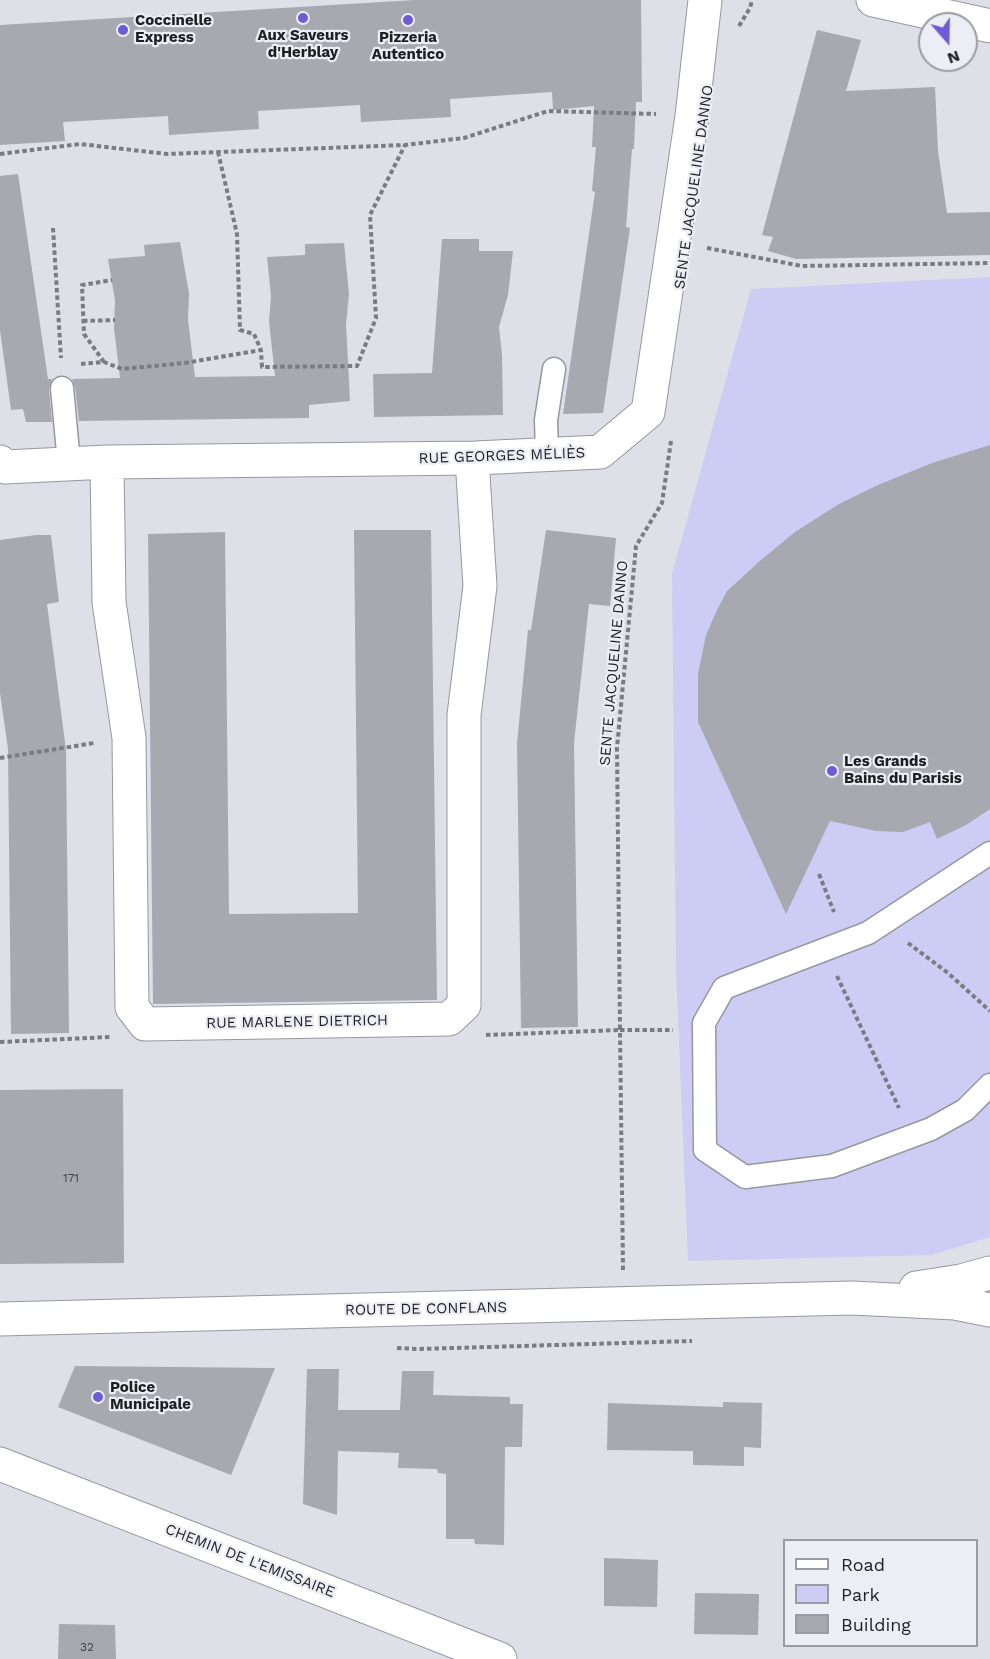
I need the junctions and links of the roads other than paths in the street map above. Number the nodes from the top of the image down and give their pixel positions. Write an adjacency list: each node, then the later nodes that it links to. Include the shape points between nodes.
1 (705, 0): 6 (street, RUE GEORGES MÉLIÈS, via 692,116 648,412 600,452)
2 (873, 0): 3 (street)
3 (990, 26)
4 (554, 369): 6 (lane, via 546,420)
5 (62, 377): 10 (lane)
6 (548, 454): 7 (street, RUE GEORGES MÉLIÈS)
7 (476, 459): 9 (street, RUE GEORGES MÉLIÈS); 9 (street, RUE MARLENE DIETRICH, via 473,475 480,586 464,715 464,1005 449,1019 145,1024 132,1007 129,738 109,602)
8 (0, 462): 10 (street, RUE GEORGES MÉLIÈS, via 5,467)
9 (107, 462): 10 (street, RUE GEORGES MÉLIÈS)
10 (69, 463)
11 (990, 853): 12 (lane, via 868,933 724,988 704,1023 705,1150 745,1177 832,1166 931,1129 965,1110)
12 (990, 1085)
13 (990, 1273): 14 (street, ROUTE DE CONFLANS)
14 (852, 1298): 15 (street, ROUTE DE CONFLANS, via 955,1303); 16 (street, ROUTE DE CONFLANS)
15 (990, 1310)
16 (0, 1319)
17 (0, 1464): 18 (street, CHEMIN DE L'EMISSAIRE)
18 (500, 1659)

